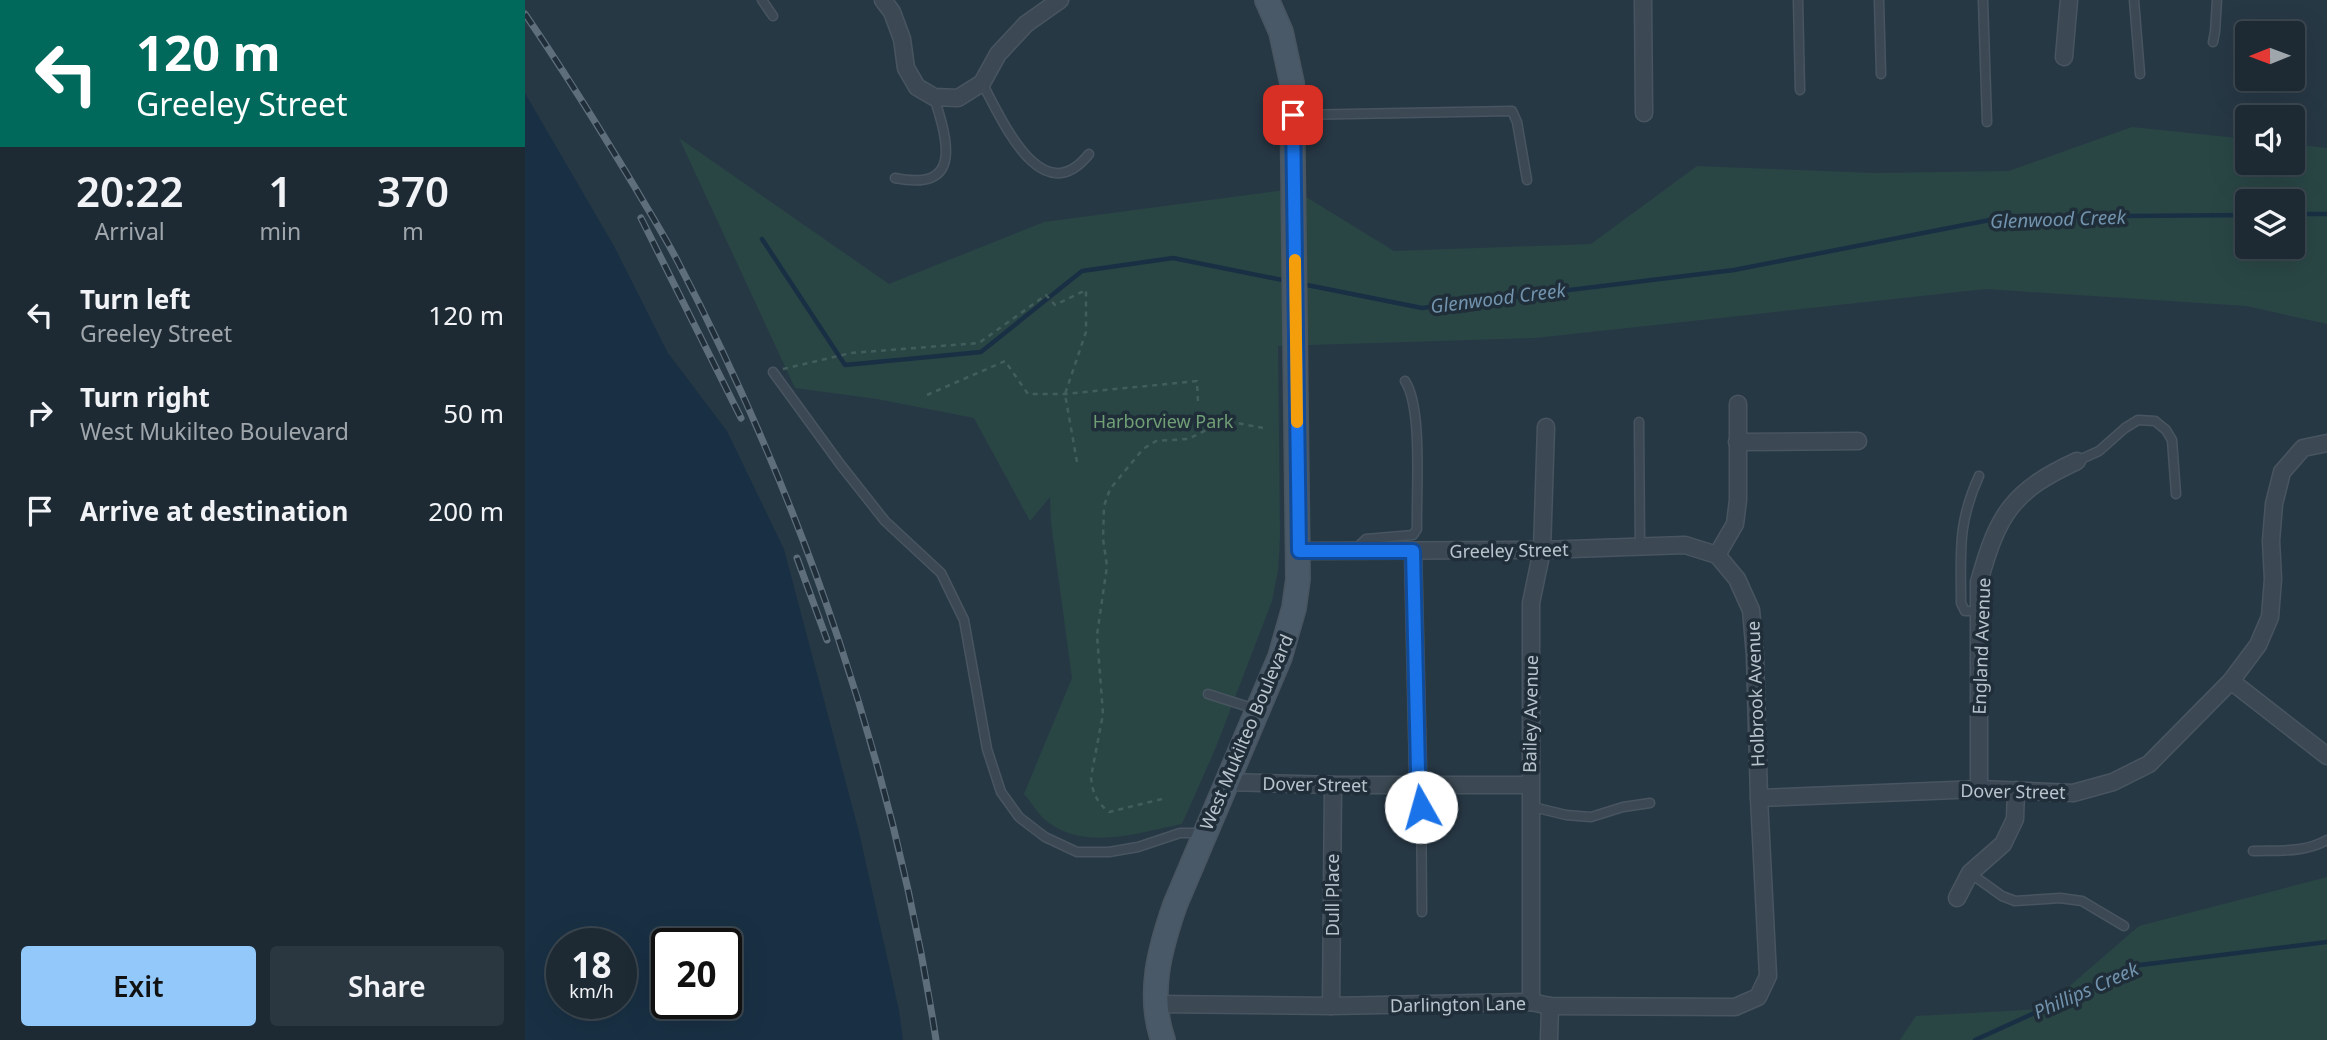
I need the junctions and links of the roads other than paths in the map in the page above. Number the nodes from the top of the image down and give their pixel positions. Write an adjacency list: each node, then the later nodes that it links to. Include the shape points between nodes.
1 (762, 0): 12 (lane)
2 (883, 0): 19 (street, via 902,39 906,68 917,87)
3 (1060, 0): 17 (street, via 1026,24 997,54)
4 (1267, 0): 21 (main road, West Mukilteo Boulevard, via 1281,32 1292,83)
5 (1643, 0): 20 (street)
6 (1798, 0): 18 (lane)
7 (1879, 0): 15 (lane)
8 (1983, 0): 22 (lane)
9 (2069, 0): 14 (street)
10 (2134, 0): 16 (lane)
11 (2217, 0): 13 (lane)
12 (773, 16)
13 (2213, 42)
14 (2064, 57)
15 (1881, 74)
16 (2140, 74)
17 (982, 83): 19 (street, via 958,98); 23 (lane, via 1015,143 1033,163 1065,172)
18 (1800, 90)
19 (934, 97): 24 (lane, via 944,133 943,170 927,180)
20 (1644, 114)
21 (1293, 115): 25 (lane, via 1512,111); 39 (main road, West Mukilteo Boulevard)
22 (1987, 122)
23 (1089, 154)
24 (895, 178)
25 (1527, 180)
26 (773, 372): 57 (lane, via 885,520 941,573 964,620 987,749 1001,792 1019,817 1045,837 1077,852 1138,847 1179,833)
27 (1405, 381): 40 (lane, via 1416,412 1417,528 1413,536 1366,539)
28 (1738, 404): 32 (street)
29 (1639, 422): 37 (lane)
30 (1546, 427): 38 (street, Bailey Avenue)
31 (1859, 441): 32 (street)
32 (1737, 442): 42 (street, via 1735,524)
33 (2327, 443): 44 (street, Dover Street, via 2303,448 2282,472 2270,541 2270,617 2258,645)
34 (2077, 461): 36 (lane, via 2099,451 2138,421 2155,421 2172,440); 43 (street, England Avenue, via 2034,483 1995,531 1979,582)
35 (1979, 476): 43 (lane, via 1960,541 1961,603 1965,611)
36 (2176, 494)
37 (1640, 546): 38 (street, Greeley Street); 42 (street, Greeley Street, via 1685,545)
38 (1542, 550): 41 (street, Greeley Street); 51 (street, Bailey Avenue, via 1531,603)
39 (1299, 551): 40 (street, Greeley Street); 46 (main road, West Mukilteo Boulevard, via 1289,632)
40 (1354, 551): 41 (street, Greeley Street)
41 (1413, 551): 50 (street)
42 (1717, 555): 54 (street, Holbrook Avenue, via 1737,579 1751,610)
43 (1979, 611): 52 (street, England Avenue)
44 (2231, 681): 47 (street); 53 (street, Dover Street, via 2149,764 2113,782 2073,793)
45 (1209, 694): 46 (lane)
46 (1258, 710): 48 (main road, West Mukilteo Boulevard)
47 (2327, 756)
48 (1227, 782): 49 (street, Dover Street); 57 (main road, West Mukilteo Boulevard)
49 (1333, 785): 50 (street, Dover Street); 67 (street, Dull Place)
50 (1419, 785): 51 (street, Dover Street); 62 (lane)
51 (1529, 785): 56 (street, Bailey Avenue)
52 (1979, 789): 53 (street, Dover Street); 54 (street, Dover Street)
53 (2016, 790): 60 (street, via 2015,819 2003,844)
54 (1759, 798): 64 (street, Holbrook Avenue, via 1767,976)
55 (1650, 803): 56 (lane, via 1591,817)
56 (1529, 806): 65 (street, Bailey Avenue)
57 (1204, 834): 66 (main road, West Mukilteo Boulevard, via 1163,940)
58 (2327, 839): 59 (lane, via 2299,849)
59 (2253, 851)
60 (1970, 873): 61 (street); 63 (lane, via 2015,901 2082,901)
61 (1957, 898)
62 (1422, 912)
63 (2123, 926)
64 (1758, 998): 68 (street, Darlington Lane, via 1735,1007)
65 (1531, 1002): 67 (street, Darlington Lane); 68 (street, Darlington Lane)
66 (1156, 1004): 67 (street, Darlington Lane); 69 (main road, West Mukilteo Boulevard)
67 (1332, 1006)
68 (1550, 1006): 70 (street)
69 (1163, 1040)
70 (1549, 1040)

